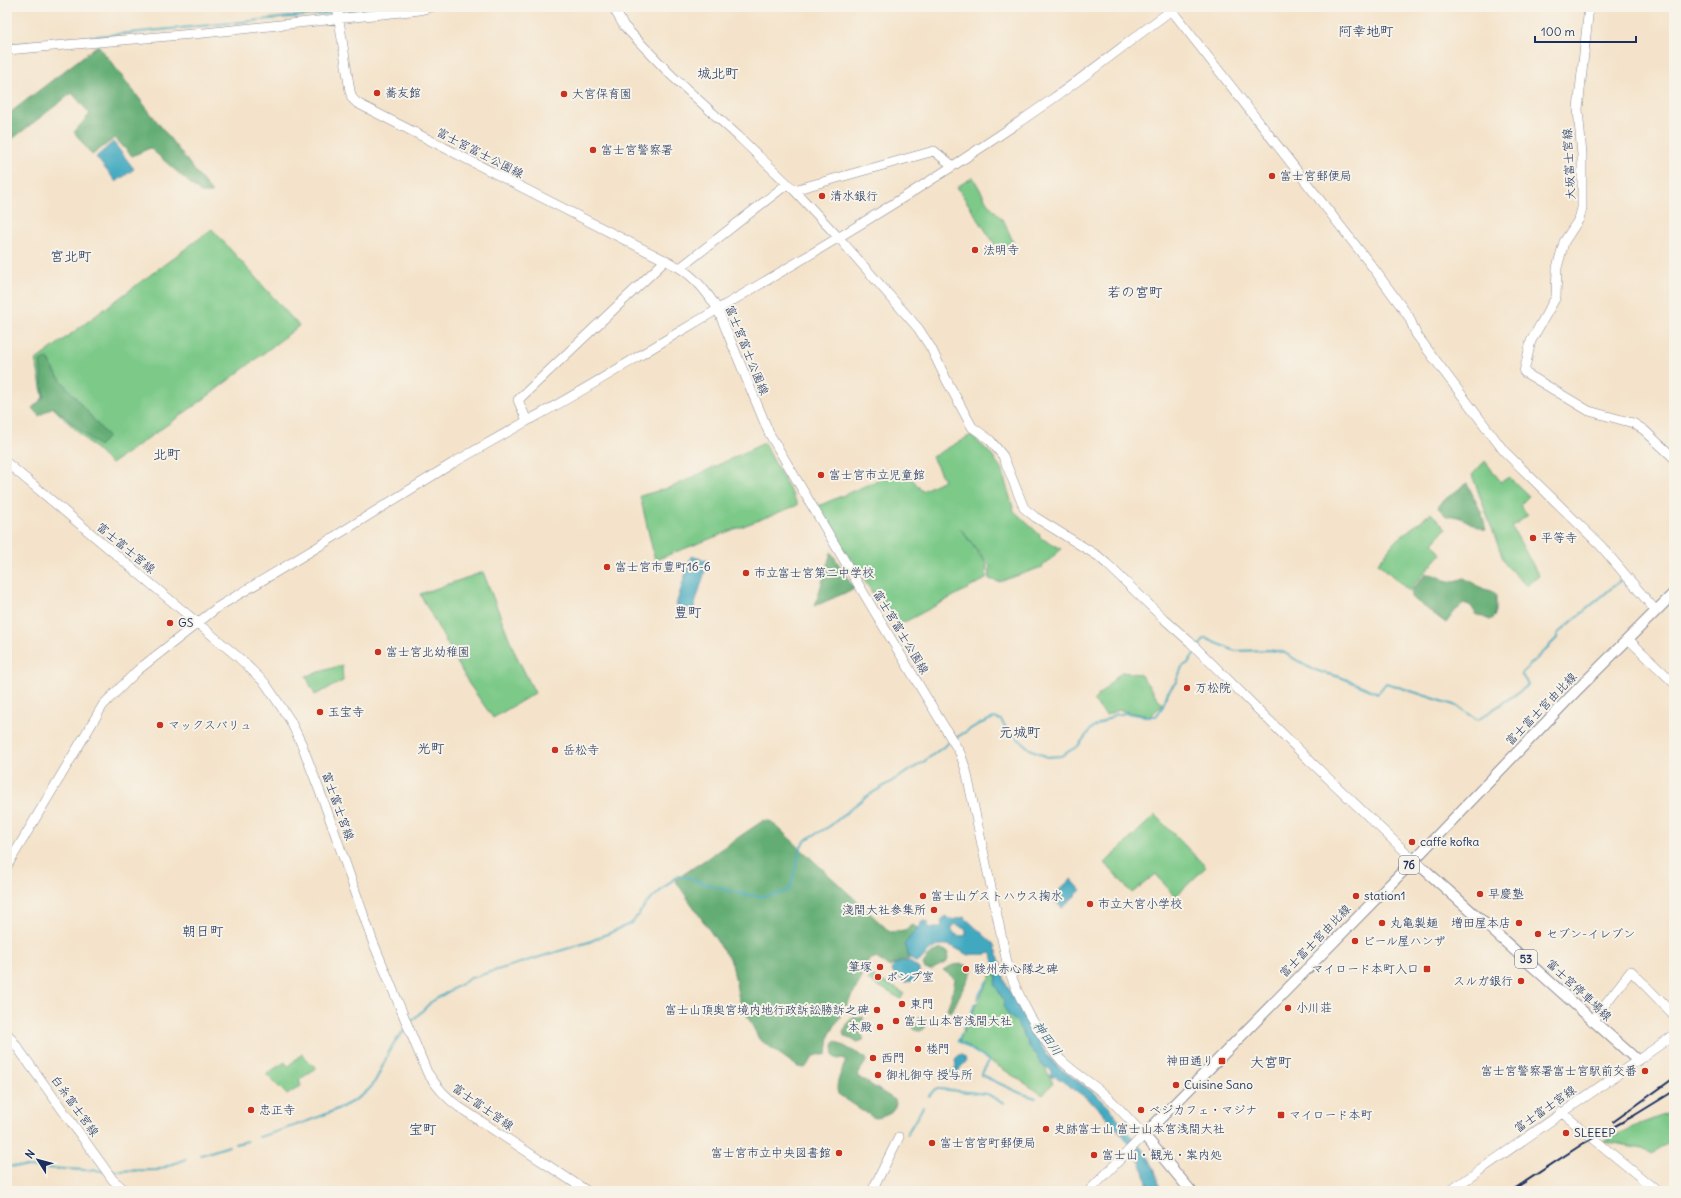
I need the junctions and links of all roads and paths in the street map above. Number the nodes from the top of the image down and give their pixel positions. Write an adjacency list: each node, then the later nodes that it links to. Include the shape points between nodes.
1 (337, 7): 6 (street, 富士宮富士公園線)
2 (432, 7): 6 (street)
3 (613, 7): 9 (street, via 624,26 670,75)
4 (1588, 7): 15 (street, 大坂富士宮線, via 1578,109 1582,155 1582,208 1579,218 1564,242 1557,268 1556,297 1531,341 1524,372 1589,410 1633,423)
5 (1172, 8): 8 (street, via 1052,99); 18 (street, via 1374,269 1409,317 1416,334 1504,451 1601,546)
6 (339, 18): 7 (street); 11 (street, 富士宮富士公園線, via 350,91 357,103)
7 (7, 50)
8 (953, 166): 9 (street, via 934,151); 10 (street)
9 (791, 187): 10 (street); 12 (street)
10 (839, 238): 13 (street); 22 (street, via 918,328 972,427 990,440 1003,456 1024,508 1107,564)
11 (666, 260): 12 (street, 富士宮富士公園線); 14 (street, via 518,400)
12 (680, 268): 13 (street, 富士宮富士公園線, via 704,288)
13 (718, 310): 14 (street); 31 (street, 富士宮富士公園線, via 769,432 960,753 966,770 1008,967 1014,982 1051,1048 1062,1061 1105,1095)
14 (527, 421): 19 (street, via 374,511 218,607)
15 (1674, 458)
16 (7, 463): 19 (street, 富士富士宮線)
17 (1674, 593): 18 (main road, 富士富士宮由比線 / 76)
18 (1656, 611): 20 (main road, 富士富士宮由比線 / 76)
19 (197, 623): 23 (street, via 138,670 103,705); 33 (street, 富士富士宮線, via 251,668 265,683 290,720 314,773 373,942 427,1072 446,1097)
20 (1628, 639): 21 (street); 22 (main road, 富士富士宮由比線 / 76)
21 (1674, 683)
22 (1414, 860): 25 (main road, 富士宮停車場線 / 53); 31 (main road, 富士富士宮由比線 / 76)
23 (7, 866)
24 (1674, 1015): 25 (street, via 1630,971)
25 (1592, 1021): 28 (main road, 富士宮停車場線 / 53)
26 (7, 1033): 32 (street, 白糸富士宮線, via 110,1175)
27 (1674, 1035): 28 (street, 富士富士宮線)
28 (1637, 1060): 29 (street, 富士富士宮線)
29 (1561, 1112): 37 (street, 富士富士宮線); 38 (street)
30 (900, 1137): 34 (street)
31 (1141, 1138): 35 (street); 36 (main road)
32 (126, 1191)
33 (587, 1191)
34 (872, 1191)
35 (1089, 1191)
36 (1191, 1191)
37 (1450, 1191)
38 (1657, 1191)

